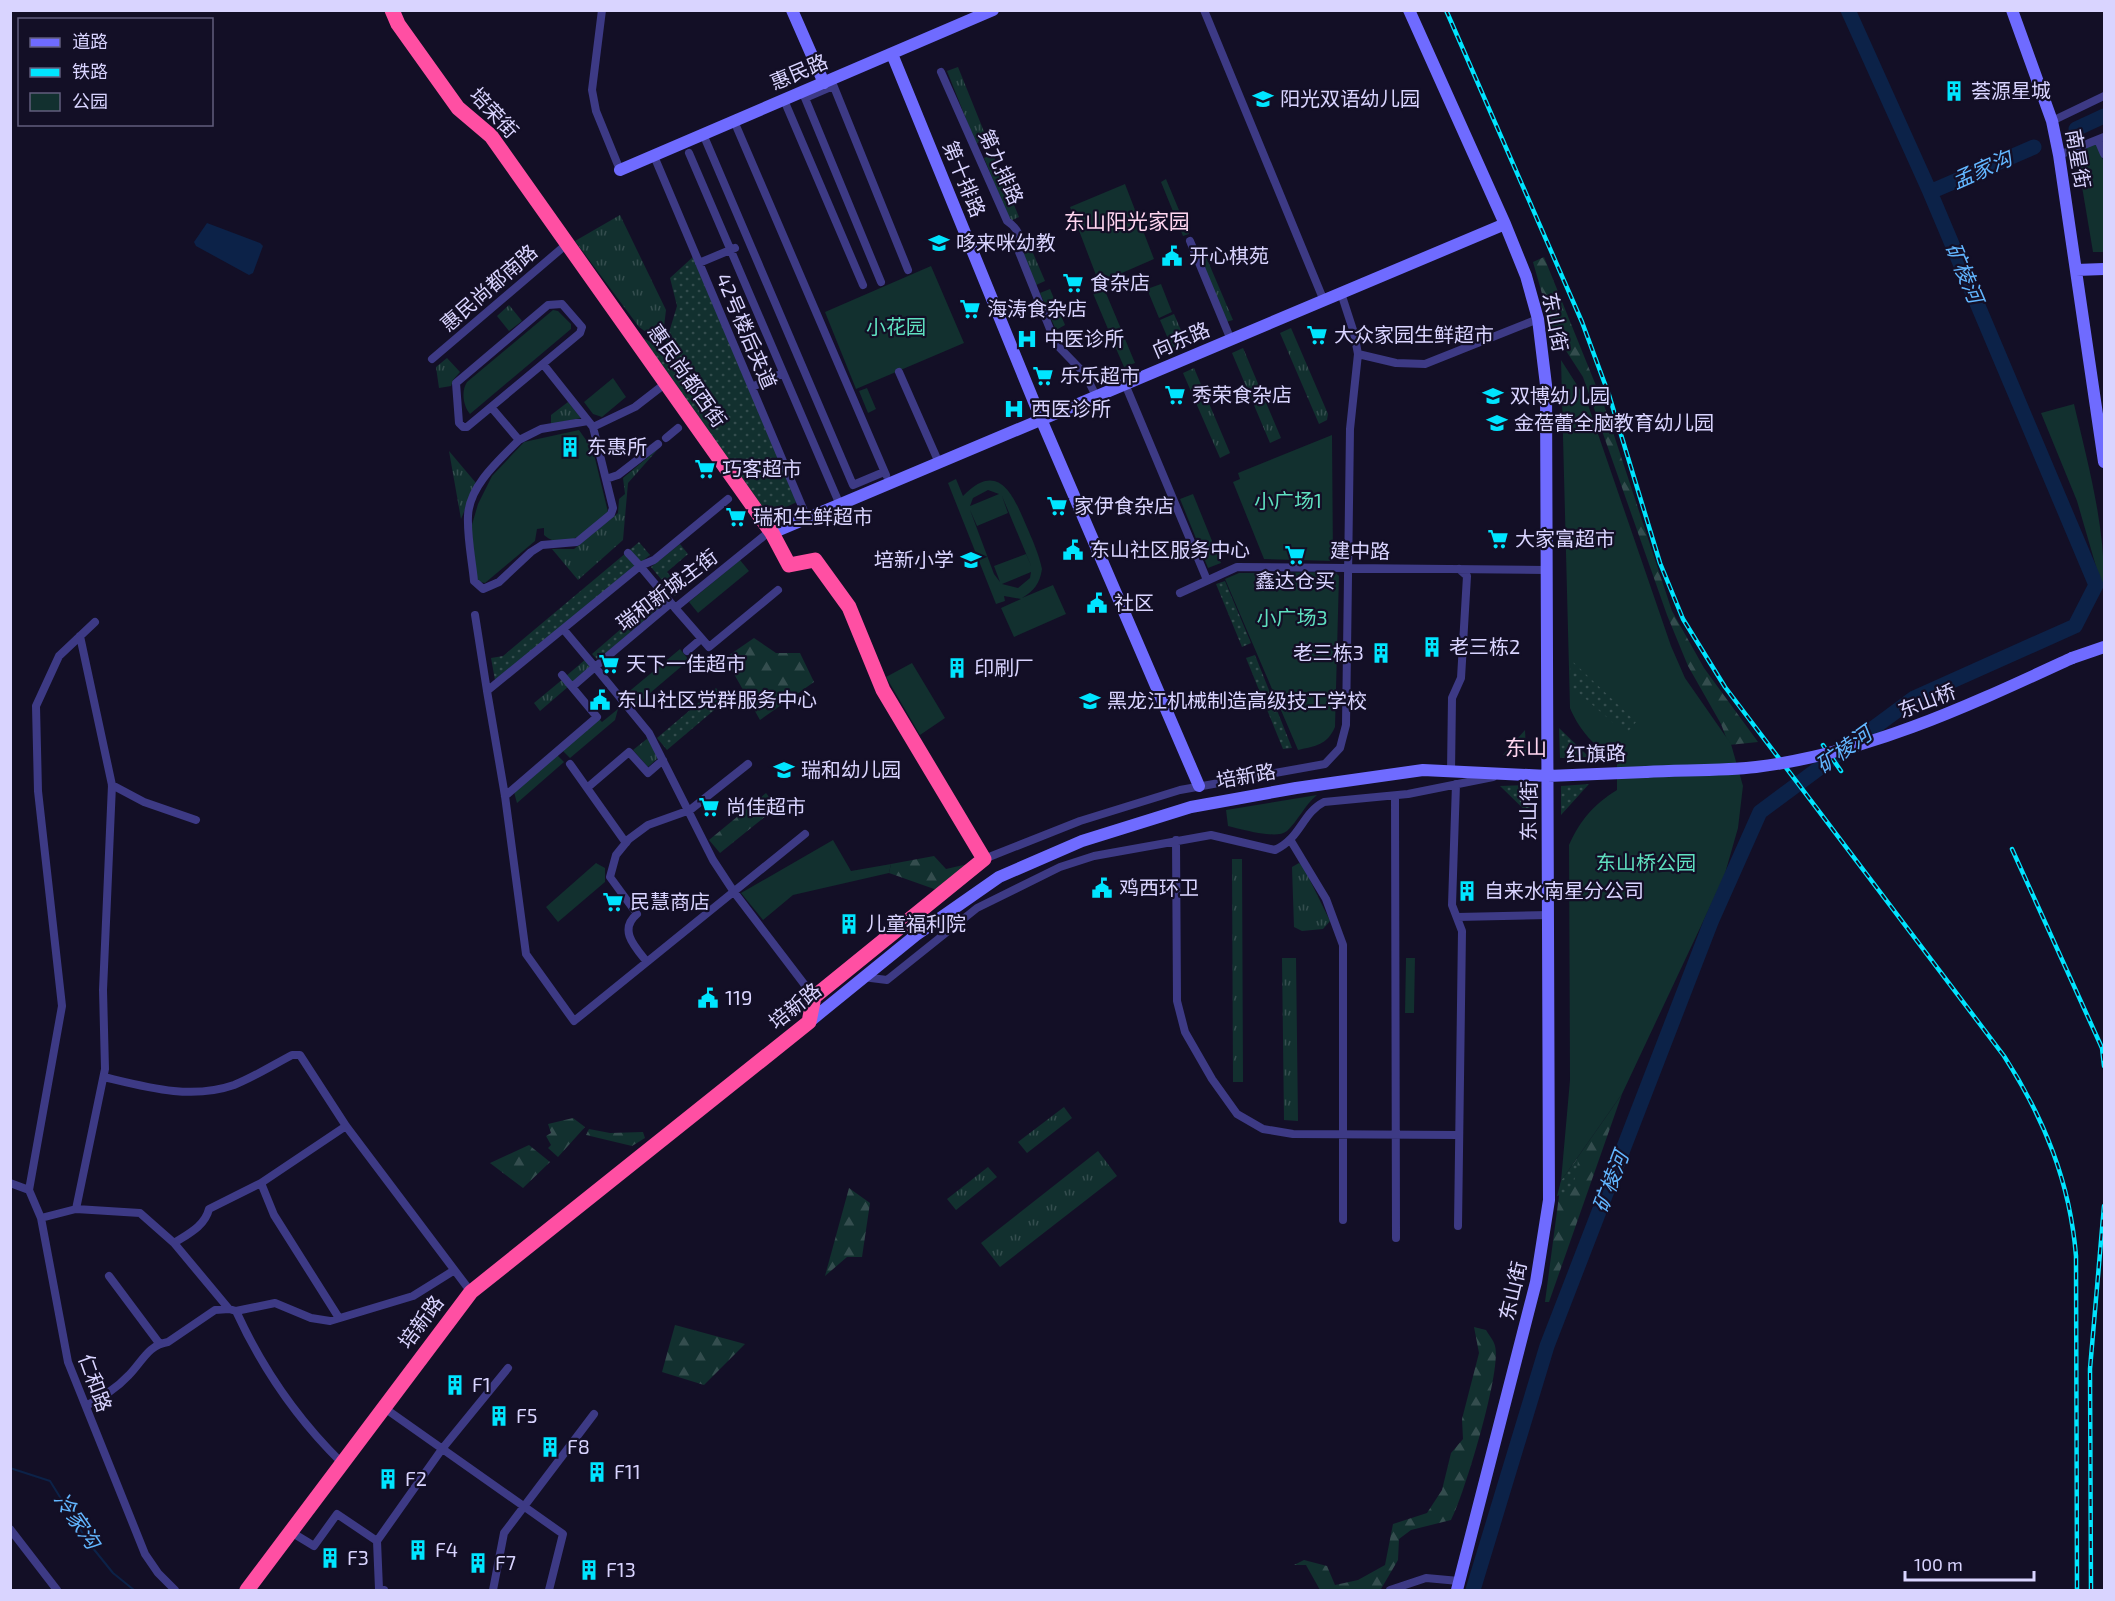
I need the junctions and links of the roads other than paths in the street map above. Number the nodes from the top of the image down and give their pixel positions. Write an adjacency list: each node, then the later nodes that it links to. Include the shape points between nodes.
1 (392, 10): 24 (highway, 培荣街, via 458,108 491,136)
2 (602, 10): 21 (street, via 592,90 596,111)
3 (792, 10): 10 (main road)
4 (993, 10): 8 (main road, 惠民路)
5 (1204, 10): 33 (street)
6 (1409, 10): 22 (main road, 东山街)
7 (2013, 10): 14 (main road, 南星街)
8 (892, 54): 10 (main road, 惠民路); 46 (main road, 第十排路)
9 (941, 72): 44 (street, 第九排路, via 1007,221 1015,226 1021,243 1019,252 1056,344 1084,374)
10 (829, 83): 12 (main road, 惠民路); 28 (street); 30 (street, via 805,98)
11 (2104, 96): 14 (street)
12 (784, 100): 13 (main road, 惠民路); 31 (street)
13 (734, 121): 15 (main road, 惠民路); 54 (street)
14 (2052, 121): 19 (main road, 南星街)
15 (703, 134): 20 (main road, 惠民路); 54 (street, via 853,485)
16 (2101, 138): 18 (street); 19 (street)
17 (689, 153): 25 (street)
18 (2104, 154)
19 (2059, 155): 29 (main road, 南星街)
20 (654, 156): 21 (main road, 惠民路); 26 (street, 42号楼后夹道)
21 (620, 170)
22 (1505, 224): 32 (main road, 向东路); 34 (main road, 东山街)
23 (1190, 241): 35 (street)
24 (568, 243): 37 (street, 惠民尚都南路); 41 (highway, 惠民尚都西街)
25 (733, 248): 26 (street); 40 (street)
26 (699, 263): 43 (street, 42号楼后夹道)
27 (2104, 269): 29 (main road)
28 (908, 270)
29 (2076, 270): 52 (main road, 南星街)
30 (881, 282)
31 (863, 285)
32 (1341, 293): 33 (main road, 向东路); 36 (street)
33 (1324, 300): 35 (main road, 向东路)
34 (1538, 319): 36 (street, via 1425,364 1396,363); 64 (main road, 东山街, via 1546,385)
35 (1231, 340): 42 (main road, 向东路)
36 (1358, 354): 62 (street, via 1350,429)
37 (432, 359)
38 (543, 364): 45 (street); 45 (street, via 582,327 562,304 548,305 456,383 459,423 463,427); 47 (street)
39 (899, 372): 53 (street)
40 (783, 374): 43 (street); 57 (street)
41 (666, 383): 47 (street, via 635,407); 59 (highway, 惠民尚都西街)
42 (1125, 384): 44 (main road, 向东路); 65 (street)
43 (752, 387): 58 (street, 42号楼后夹道)
44 (1096, 396): 46 (main road, 向东路)
45 (491, 407): 50 (street)
46 (1041, 419): 53 (main road, 向东路); 89 (main road, 第十排路)
47 (590, 424): 50 (street, via 541,429); 55 (street)
48 (678, 428): 49 (street)
49 (666, 438)
50 (519, 440): 55 (street, via 500,458 470,502 474,581 483,589 499,582 542,545 577,542 611,514)
51 (658, 444): 55 (street, via 618,475)
52 (2104, 462)
53 (939, 463): 54 (main road, 向东路)
54 (887, 478): 57 (main road, 向东路)
55 (606, 479)
56 (728, 499): 61 (street, via 654,560)
57 (840, 505): 58 (main road, 向东路)
58 (807, 518): 59 (main road, 向东路)
59 (771, 532): 68 (street, 瑞和新城主街); 99 (highway, 惠民尚都西街, via 789,565 814,561 849,607 883,690)
60 (628, 553): 61 (street)
61 (640, 566): 68 (street); 71 (street)
62 (1348, 567): 63 (street, 建中路); 65 (street, 建中路, via 1237,567); 89 (street, via 1346,725 1340,748 1325,764)
63 (1459, 569): 64 (street, 建中路); 83 (street, via 1467,576 1461,678 1452,698)
64 (1546, 570): 86 (main road, 东山街)
65 (1208, 580): 67 (street, 建中路)
66 (778, 590): 73 (street, via 709,647)
67 (1180, 593)
68 (673, 605): 73 (street); 76 (street, 瑞和新城主街)
69 (475, 615): 79 (street)
70 (95, 622): 72 (street)
71 (564, 630): 76 (street); 79 (street)
72 (80, 636): 88 (street); 114 (street, via 59,656 36,706 38,791 62,1006)
73 (702, 639): 75 (street)
74 (2104, 647): 84 (main road, 东山桥, bridge, via 1974,703 1854,748 1756,767)
75 (687, 651)
76 (595, 667): 78 (street, 瑞和新城主街); 80 (street, via 649,733)
77 (562, 675): 78 (street)
78 (572, 687): 92 (street, via 597,717)
79 (487, 692): 92 (street)
80 (663, 760): 90 (street, via 648,773 629,752); 93 (street)
81 (570, 764): 90 (street)
82 (748, 764): 93 (street)
83 (1451, 772): 85 (main road, 培新路); 104 (main road, 培新路, via 1393,774 1191,807 1082,841 999,877)
84 (1646, 772): 86 (main road, 红旗路)
85 (1505, 774): 86 (main road, 培新路); 87 (street)
86 (1548, 776): 101 (main road, 东山街)
87 (1456, 784): 91 (street); 102 (street, via 1452,905)
88 (112, 785): 94 (street, via 144,802); 107 (street, via 103,990)
89 (1199, 786): 99 (street, via 1080,821)
90 (587, 788): 98 (street)
91 (1395, 795): 97 (street, via 1324,802); 109 (street)
92 (505, 796): 103 (street, via 526,954 574,1021)
93 (690, 810): 98 (street, via 648,825); 100 (street, via 713,860)
94 (196, 820)
95 (805, 834): 100 (street)
96 (1176, 840): 97 (street, via 1211,836 1275,850); 104 (street, via 1094,856 1060,867 977,908 887,980); 110 (street, via 1176,993 1185,1032 1237,1114 1263,1129)
97 (1291, 841): 110 (street, via 1326,899 1343,945)
98 (626, 843): 103 (street, via 616,855 610,877 637,914 628,933)
99 (984, 859): 105 (highway)
100 (734, 892): 103 (street); 105 (street)
101 (1549, 915): 102 (street); 137 (main road, 东山街, via 1549,1200 1536,1282)
102 (1457, 917): 111 (street, via 1462,931)
103 (647, 962)
104 (863, 977): 106 (main road, 培新路)
105 (814, 997): 106 (highway)
106 (809, 1022): 123 (highway, 培新路)
107 (104, 1077): 108 (street, via 168,1092 213,1089 233,1085 292,1055 300,1055); 115 (street)
108 (346, 1126): 113 (street); 121 (street)
109 (1397, 1134): 110 (street); 111 (street); 119 (street)
110 (1344, 1135): 117 (street)
111 (1459, 1135): 118 (street)
112 (10, 1183): 114 (street)
113 (261, 1183): 120 (street, via 209,1209 207,1218 197,1228); 125 (street, via 273,1215)
114 (29, 1190): 116 (street, 仁和路)
115 (76, 1209): 116 (street); 120 (street, via 140,1213)
116 (41, 1218): 128 (street, 仁和路, via 68,1362)
117 (1342, 1220)
118 (1458, 1226)
119 (1396, 1238)
120 (174, 1243): 124 (street)
121 (453, 1271): 123 (street); 125 (street, via 413,1296)
122 (109, 1276): 126 (street)
123 (471, 1292): 129 (highway, 培新路)
124 (233, 1310): 125 (street, via 275,1303 311,1318); 126 (street, via 215,1310 168,1342); 132 (street, via 278,1388)
125 (339, 1318)
126 (159, 1343): 128 (street, via 109,1394)
127 (508, 1368): 131 (street)
128 (86, 1406): 139 (street, 仁和路, via 145,1554)
129 (383, 1407): 131 (street); 132 (highway, 培新路)
130 (594, 1414): 133 (street)
131 (442, 1449): 133 (street); 136 (street)
132 (342, 1463): 135 (highway, 培新路)
133 (523, 1506): 142 (street, via 504,1533); 143 (street, via 563,1534)
134 (10, 1528): 138 (street)
135 (291, 1532): 136 (street, via 314,1546 338,1514); 140 (highway, 培新路)
136 (377, 1541): 141 (street, via 380,1589)
137 (1458, 1586): 144 (street, via 1426,1578)
138 (57, 1590)
139 (175, 1590)
140 (247, 1590)
141 (384, 1590)
142 (493, 1590)
143 (549, 1590)
144 (1390, 1590)

